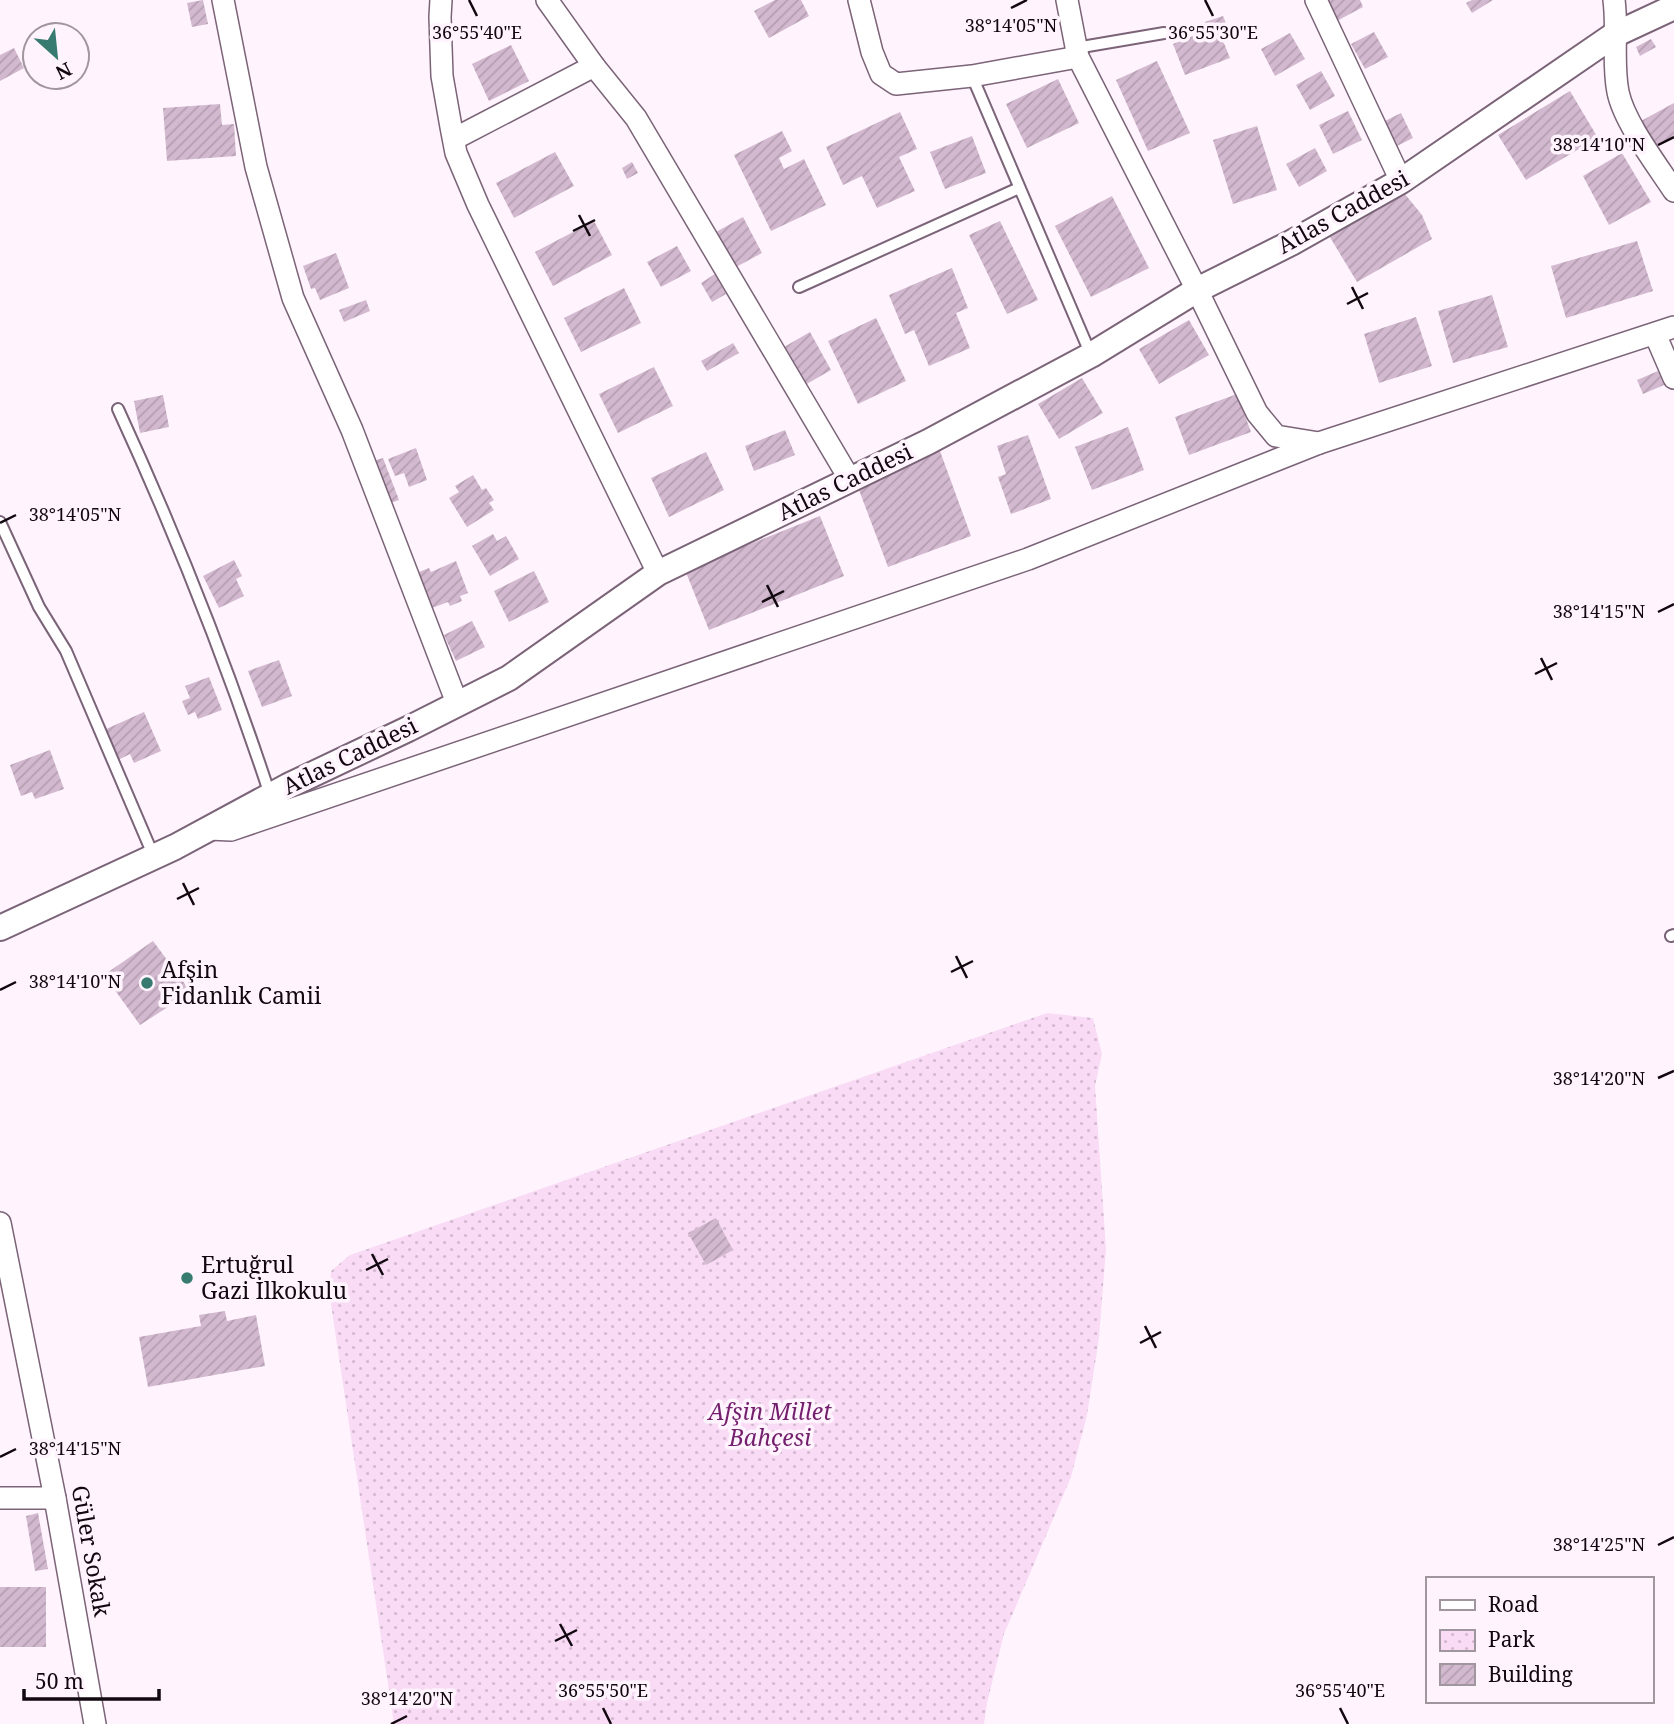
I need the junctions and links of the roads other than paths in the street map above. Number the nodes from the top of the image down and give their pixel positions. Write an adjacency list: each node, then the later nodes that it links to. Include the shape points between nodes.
1 (223, 0): 28 (street, via 256,167 293,298 352,430)
2 (441, 0): 14 (street, via 442,76)
3 (547, 0): 12 (street)
4 (859, 0): 13 (street, via 872,52 888,79 896,84)
5 (1067, 0): 11 (street)
6 (1316, 0): 15 (street)
7 (1614, 0): 10 (street)
8 (1674, 7): 10 (street, Atlas Caddesi)
9 (1164, 33): 11 (lane)
10 (1614, 35): 15 (street, Atlas Caddesi); 17 (street, via 1618,94 1633,128)
11 (1077, 53): 13 (street); 19 (street)
12 (594, 66): 14 (street); 25 (street, via 636,118)
13 (972, 76): 16 (lane)
14 (454, 139): 27 (street, via 478,205)
15 (1401, 181): 19 (street, Atlas Caddesi)
16 (1019, 188): 18 (lane); 21 (lane)
17 (1674, 191)
18 (799, 287)
19 (1197, 290): 21 (street, Atlas Caddesi); 24 (street, via 1257,413 1276,436)
20 (1664, 330): 22 (street); 24 (street)
21 (1091, 355): 25 (street, Atlas Caddesi, via 928,442)
22 (1674, 378)
23 (118, 409): 29 (lane, via 190,572)
24 (1319, 443): 30 (street, via 1028,559 230,830)
25 (849, 478): 27 (street, Atlas Caddesi)
26 (0, 522): 31 (lane, via 39,607 66,651)
27 (658, 573): 28 (street, Atlas Caddesi, via 509,678)
28 (457, 703): 29 (street, Atlas Caddesi)
29 (270, 796): 30 (street, Atlas Caddesi)
30 (209, 829): 31 (street, Atlas Caddesi)
31 (154, 857): 32 (street, Atlas Caddesi)
32 (0, 928)
33 (0, 1223): 34 (street, Güler Sokak)
34 (2, 1245): 36 (street, Güler Sokak)
35 (0, 1498): 36 (street)
36 (55, 1498): 37 (street, Güler Sokak)
37 (95, 1724)

